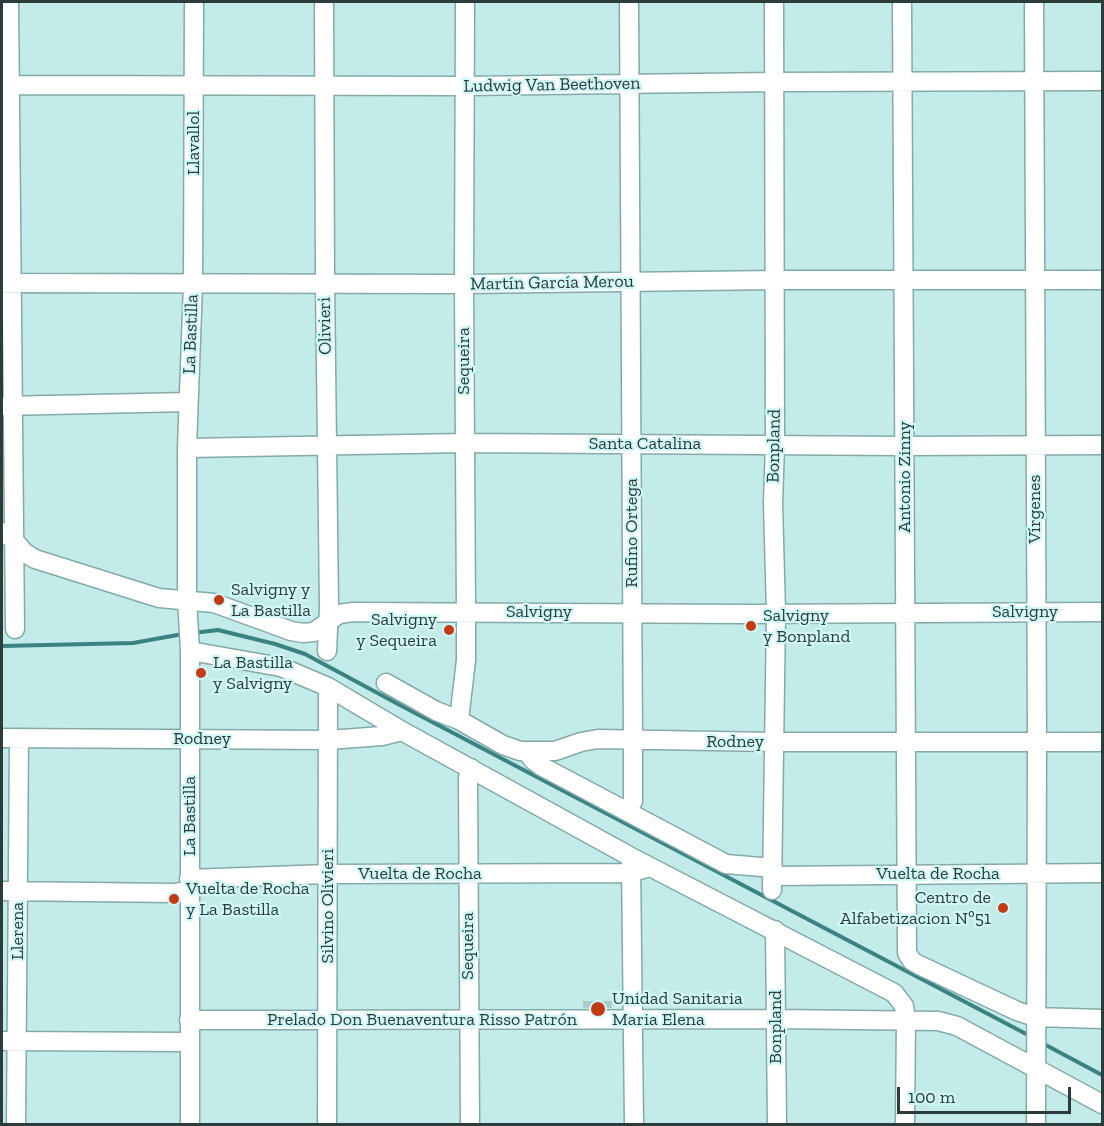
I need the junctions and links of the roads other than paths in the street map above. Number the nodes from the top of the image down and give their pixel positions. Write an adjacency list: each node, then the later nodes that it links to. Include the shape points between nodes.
1 (9, 2): 13 (street)
2 (194, 2): 14 (street, Llavallol)
3 (324, 2): 15 (street, Olivieri)
4 (465, 2): 17 (street, Sequeira)
5 (629, 2): 16 (street, Rufino Ortega)
6 (774, 2): 12 (street, Bonpland)
7 (902, 2): 9 (street, Antonio Zinny)
8 (1034, 2): 10 (street, Vírgenes)
9 (903, 81): 10 (street, Ludwig Van Beethoven); 12 (street, Ludwig Van Beethoven); 21 (street, Antonio Zinny)
10 (1034, 81): 11 (street, Ludwig Van Beethoven); 19 (street, Vírgenes)
11 (1102, 81)
12 (775, 82): 16 (street, Ludwig Van Beethoven); 18 (street, Bonpland)
13 (6, 85): 14 (street, Ludwig Van Beethoven); 23 (street)
14 (194, 85): 15 (street, Ludwig Van Beethoven); 25 (street, Llavallol)
15 (323, 85): 17 (street, Ludwig Van Beethoven); 24 (street, Olivieri)
16 (629, 85): 17 (street, Ludwig Van Beethoven); 22 (street, Rufino Ortega)
17 (466, 86): 26 (street, Sequeira)
18 (775, 280): 21 (street, Martín García Merou); 22 (street, Martín García Merou); 31 (street, Bonpland)
19 (1035, 280): 20 (street, Martín García Merou); 21 (street, Martín García Merou); 35 (street, Vírgenes)
20 (1102, 280)
21 (904, 281): 34 (street, Antonio Zinny)
22 (631, 282): 26 (street, Martín García Merou); 30 (street, Rufino Ortega)
23 (7, 283): 25 (street, Martín García Merou); 28 (street)
24 (325, 283): 25 (street, Martín García Merou); 26 (street, Martín García Merou); 33 (street, Olivieri)
25 (193, 284): 27 (street, La Bastilla)
26 (464, 284): 29 (street, Sequeira)
27 (188, 402): 28 (street); 36 (street, La Bastilla)
28 (7, 405): 37 (street)
29 (465, 443): 30 (street, Santa Catalina); 33 (street, Santa Catalina); 39 (street, Sequeira)
30 (633, 444): 31 (street, Santa Catalina); 42 (street, Rufino Ortega)
31 (775, 445): 34 (street, Santa Catalina); 43 (street, Bonpland)
32 (1102, 445): 35 (street, Santa Catalina)
33 (327, 446): 36 (street, Santa Catalina); 45 (street, Olivieri)
34 (904, 446): 35 (street, Santa Catalina); 44 (street, Antonio Zinny)
35 (1035, 446): 40 (street, Vírgenes)
36 (187, 448): 38 (street, La Bastilla)
37 (7, 536): 38 (street, Salvigny, via 35,559 159,598); 46 (street)
38 (188, 599): 45 (street, Salvigny, via 214,603 303,633 314,632); 47 (street, La Bastilla)
39 (466, 612): 42 (street, Salvigny); 45 (street, Salvigny, via 353,612 339,614); 51 (street, Sequeira, via 466,660)
40 (1036, 612): 41 (street, Salvigny); 44 (street, Salvigny); 60 (street, Vírgenes)
41 (1102, 612)
42 (632, 613): 43 (street, Salvigny); 56 (street, Rufino Ortega)
43 (776, 613): 44 (street, Salvigny); 57 (street, Bonpland)
44 (905, 613): 58 (street, Antonio Zinny)
45 (328, 622): 48 (street, Olivieri)
46 (15, 629)
47 (190, 651): 50 (street, via 281,667); 54 (street, La Bastilla)
48 (327, 651)
49 (386, 683): 51 (street, Rodney)
50 (328, 687): 52 (street); 55 (street, Silvino Olivieri)
51 (459, 720): 61 (street, Rodney, via 503,745)
52 (402, 731): 55 (street, Rodney); 62 (street)
53 (10, 738): 54 (street, Rodney); 72 (street, Llerena)
54 (190, 739): 55 (street, Rodney); 71 (street, La Bastilla)
55 (328, 740): 66 (street, Silvino Olivieri)
56 (633, 741): 57 (street, Rodney); 61 (street, Rodney, via 598,739 555,751); 63 (street, Rufino Ortega, via 633,801)
57 (774, 742): 58 (street, Rodney); 70 (street, Bonpland)
58 (904, 742): 60 (street, Rodney); 67 (street, Antonio Zinny)
59 (1102, 742): 60 (street, Rodney)
60 (1037, 743): 68 (street, Vírgenes)
61 (527, 752): 63 (street, Vuelta de Rocha, via 541,766)
62 (471, 768): 64 (street); 69 (street, Sequeira)
63 (627, 812): 70 (street, Vuelta de Rocha, via 726,864)
64 (631, 865): 69 (street, Vuelta de Rocha); 73 (street, Vuelta de Rocha, via 650,867); 80 (street)
65 (1102, 873): 68 (street, Vuelta de Rocha)
66 (327, 874): 69 (street, Vuelta de Rocha); 71 (street, Vuelta de Rocha); 79 (street, Silvino Olivieri)
67 (906, 874): 68 (street, Vuelta de Rocha); 70 (street, Vuelta de Rocha); 74 (street, Antonio Zinny, via 907,953 912,961)
68 (1037, 874): 74 (street, Vírgenes)
69 (468, 875): 75 (street, Sequeira)
70 (772, 878)
71 (189, 885): 72 (street, Vuelta de Rocha, via 174,893); 78 (street, La Bastilla)
72 (10, 891): 82 (street, Llerena)
73 (775, 930): 76 (street, Bonpland); 81 (street, via 894,993 904,1006)
74 (1035, 1017): 77 (street); 84 (street, Vírgenes)
75 (469, 1019): 79 (street, Prelado Don Buenaventura Risso Patrón); 80 (street, Prelado Don Buenaventura Risso Patrón); 89 (street, Sequeira)
76 (776, 1019): 80 (street, Prelado Don Buenaventura Risso Patrón); 81 (street, Prelado Don Buenaventura Risso Patrón); 91 (street, Bonpland)
77 (1102, 1019)
78 (189, 1020): 79 (street, Prelado Don Buenaventura Risso Patrón); 83 (street, La Bastilla)
79 (328, 1020): 88 (street, Silvino Olivieri)
80 (632, 1020): 90 (street)
81 (906, 1020): 84 (street, Prelado Don Buenaventura Risso Patrón, via 957,1026); 92 (street)
82 (10, 1041): 83 (street); 86 (street, Llerena)
83 (189, 1041): 87 (street, La Bastilla)
84 (1034, 1068): 85 (street, Prelado Don Buenaventura Risso Patrón); 93 (street)
85 (1102, 1104)
86 (16, 1125)
87 (190, 1125)
88 (327, 1125)
89 (470, 1125)
90 (634, 1125)
91 (777, 1125)
92 (905, 1125)
93 (1036, 1125)

